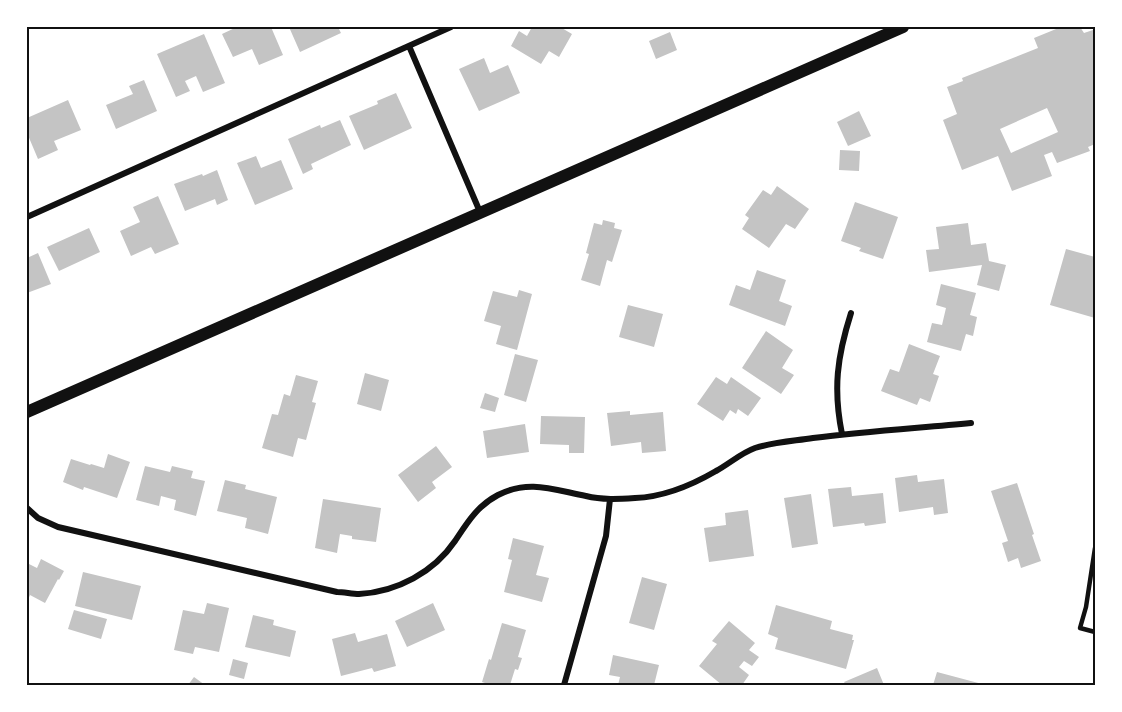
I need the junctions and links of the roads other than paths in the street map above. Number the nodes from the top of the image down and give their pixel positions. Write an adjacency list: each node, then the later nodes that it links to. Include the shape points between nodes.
1 (451, 27): 3 (street)
2 (903, 27): 4 (main road)
3 (409, 46): 4 (street); 5 (street)
4 (480, 212): 7 (main road)
5 (27, 217)
6 (851, 314): 9 (street, via 843,337 836,386)
7 (27, 412)
8 (971, 423): 9 (street)
9 (842, 434): 10 (street, via 753,449 679,489 638,498)
10 (610, 499): 11 (street, via 542,486 498,495 480,507 454,543 422,574 381,591 359,594 58,527); 14 (street, via 606,536)
11 (27, 508)
12 (1095, 548): 13 (lane, via 1080,628)
13 (1095, 632)
14 (564, 685)

